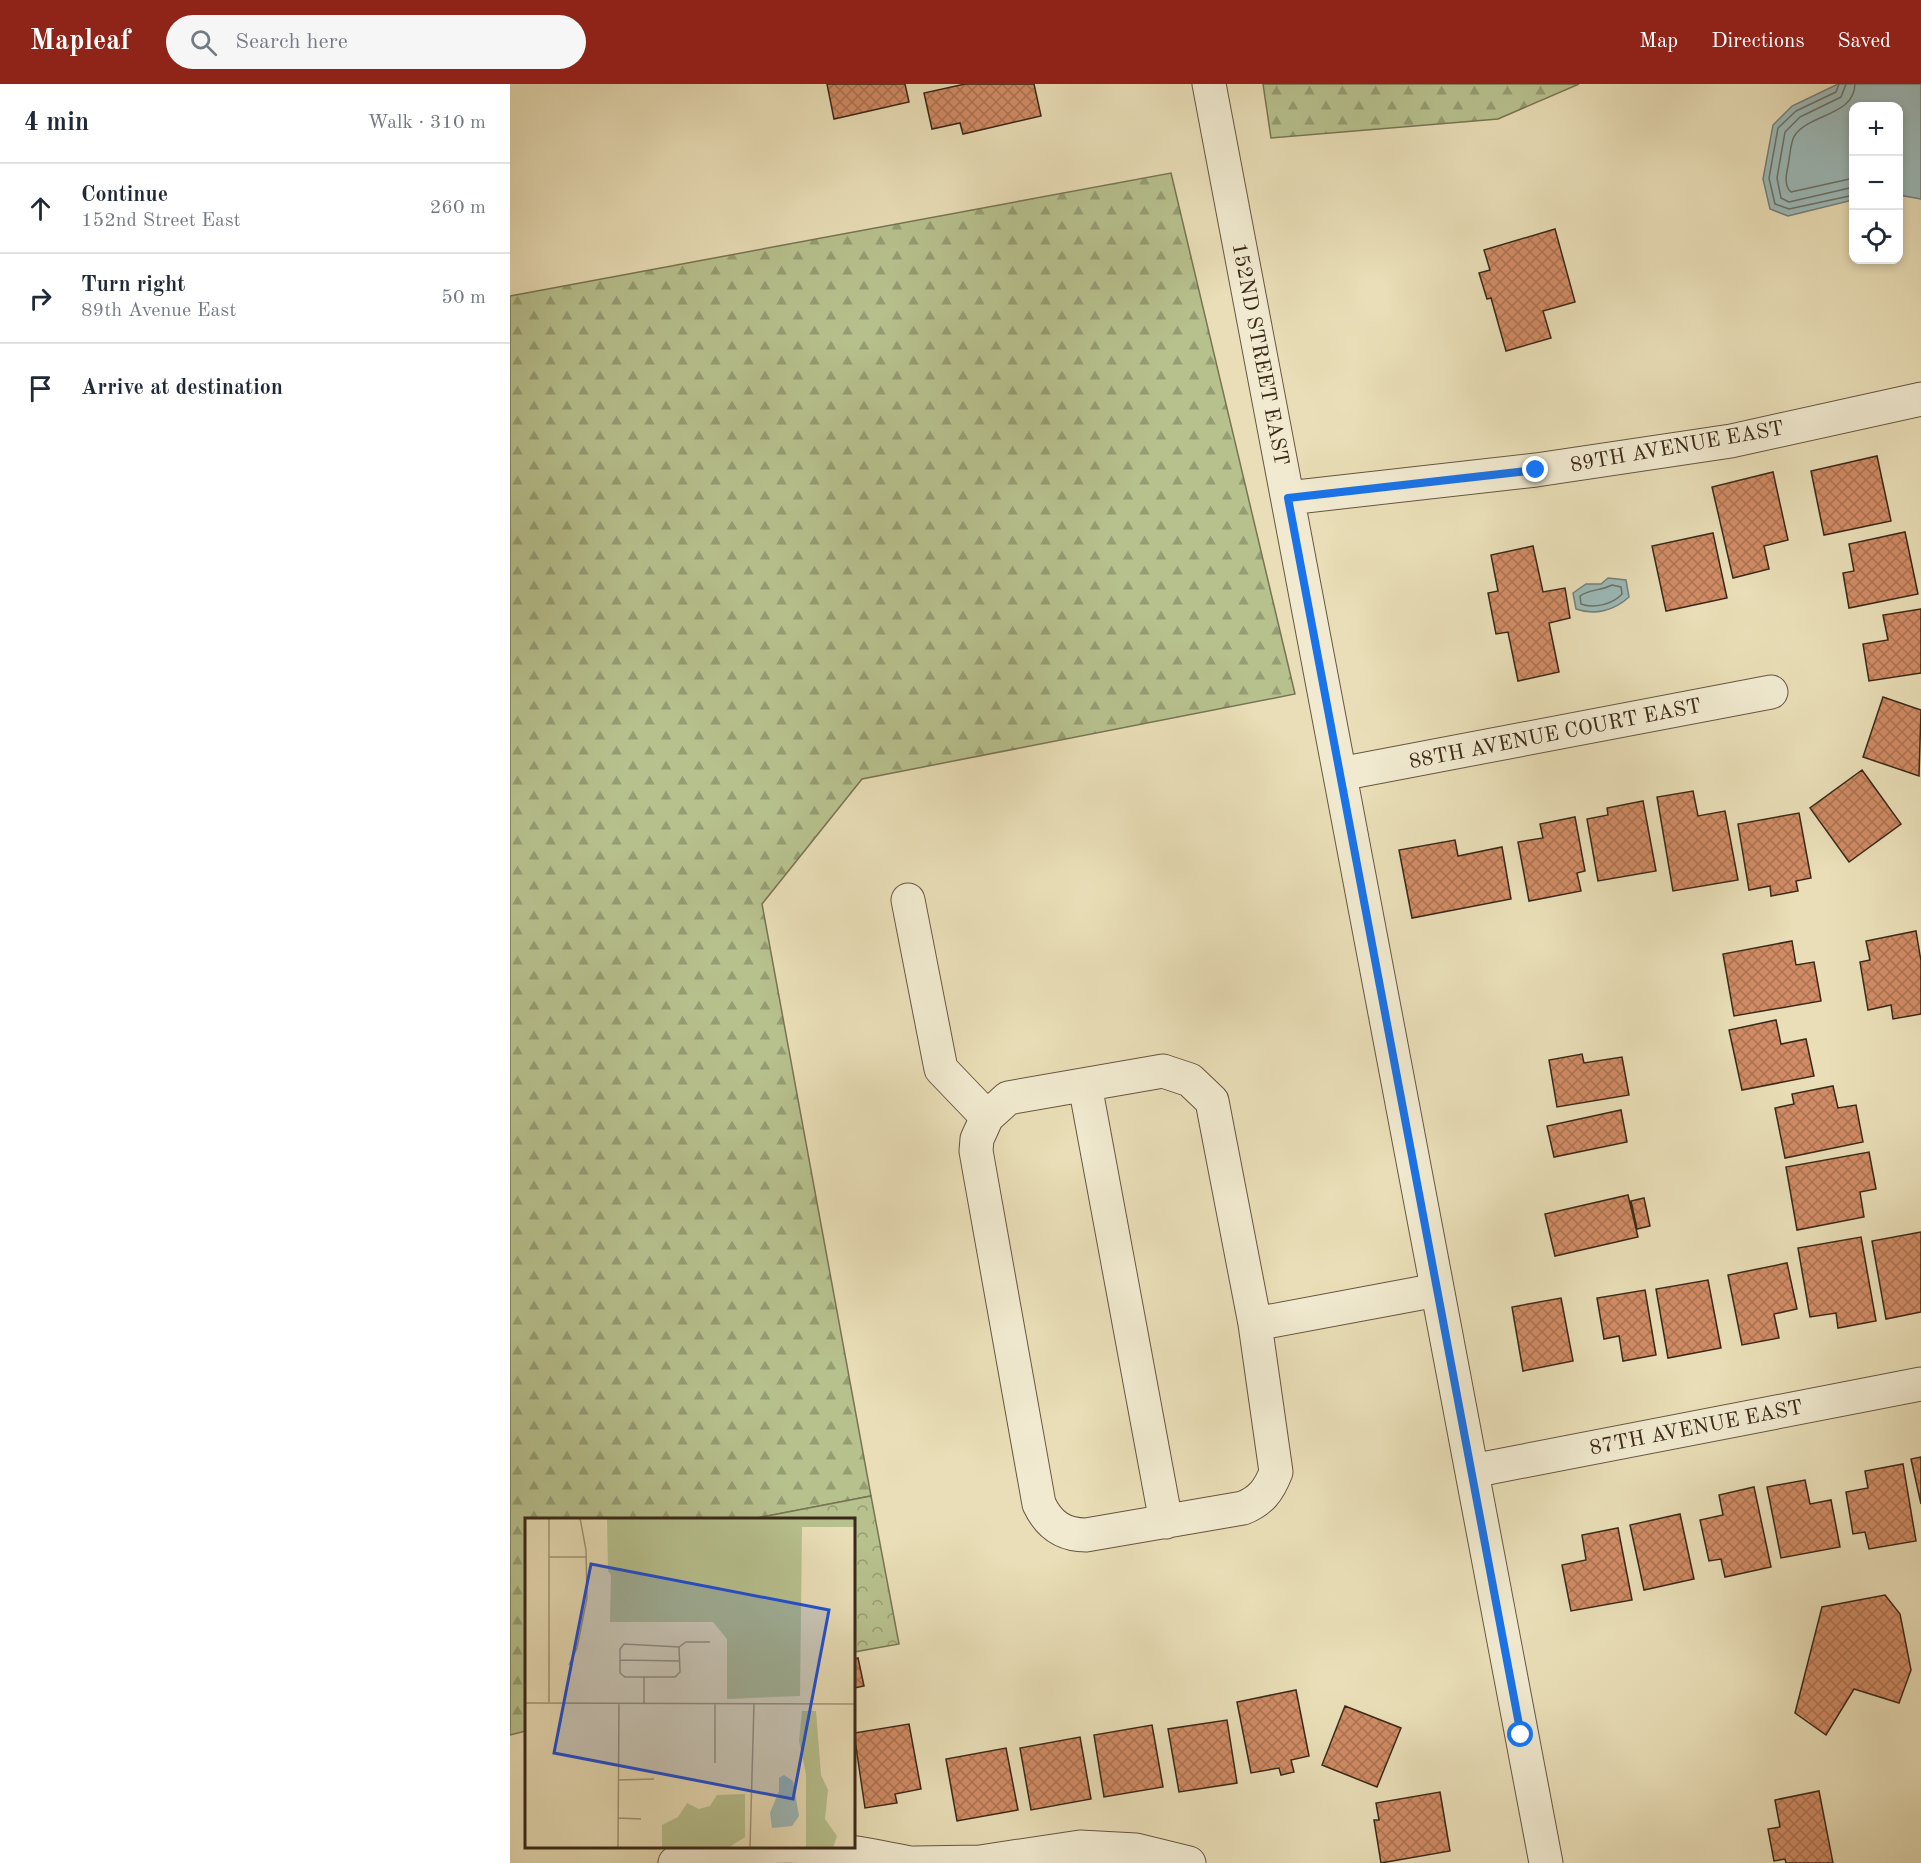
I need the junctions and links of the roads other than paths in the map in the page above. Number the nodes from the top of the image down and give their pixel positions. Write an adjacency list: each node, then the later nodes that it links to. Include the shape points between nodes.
1 (1209, 84): 3 (street, 152ND STREET EAST)
2 (1921, 399): 3 (street, 89TH AVENUE EAST, via 1731,441 1536,470)
3 (1288, 498): 5 (street, 152ND STREET EAST)
4 (1771, 692): 5 (street, 88TH AVENUE COURT EAST)
5 (1340, 774): 9 (street, 152ND STREET EAST)
6 (909, 900): 8 (street, via 941,1069)
7 (1085, 1085): 8 (street, via 1008,1098); 10 (street, via 1163,1071 1190,1080 1212,1101); 13 (street)
8 (987, 1116): 13 (street, via 976,1151 1044,1515 1052,1524 1074,1535)
9 (1437, 1290): 10 (street); 12 (street, 152ND STREET EAST)
10 (1255, 1324): 13 (street, via 1276,1458 1272,1483 1257,1502 1243,1508)
11 (1921, 1384): 12 (street, 87TH AVENUE EAST)
12 (1472, 1471): 19 (street, 152ND STREET EAST)
13 (1166, 1522)
14 (760, 1848): 16 (street)
15 (812, 1848): 17 (street)
16 (675, 1863)
17 (913, 1863): 18 (street, via 980,1862 1080,1847 1136,1850)
18 (1189, 1863)
19 (1546, 1863)

